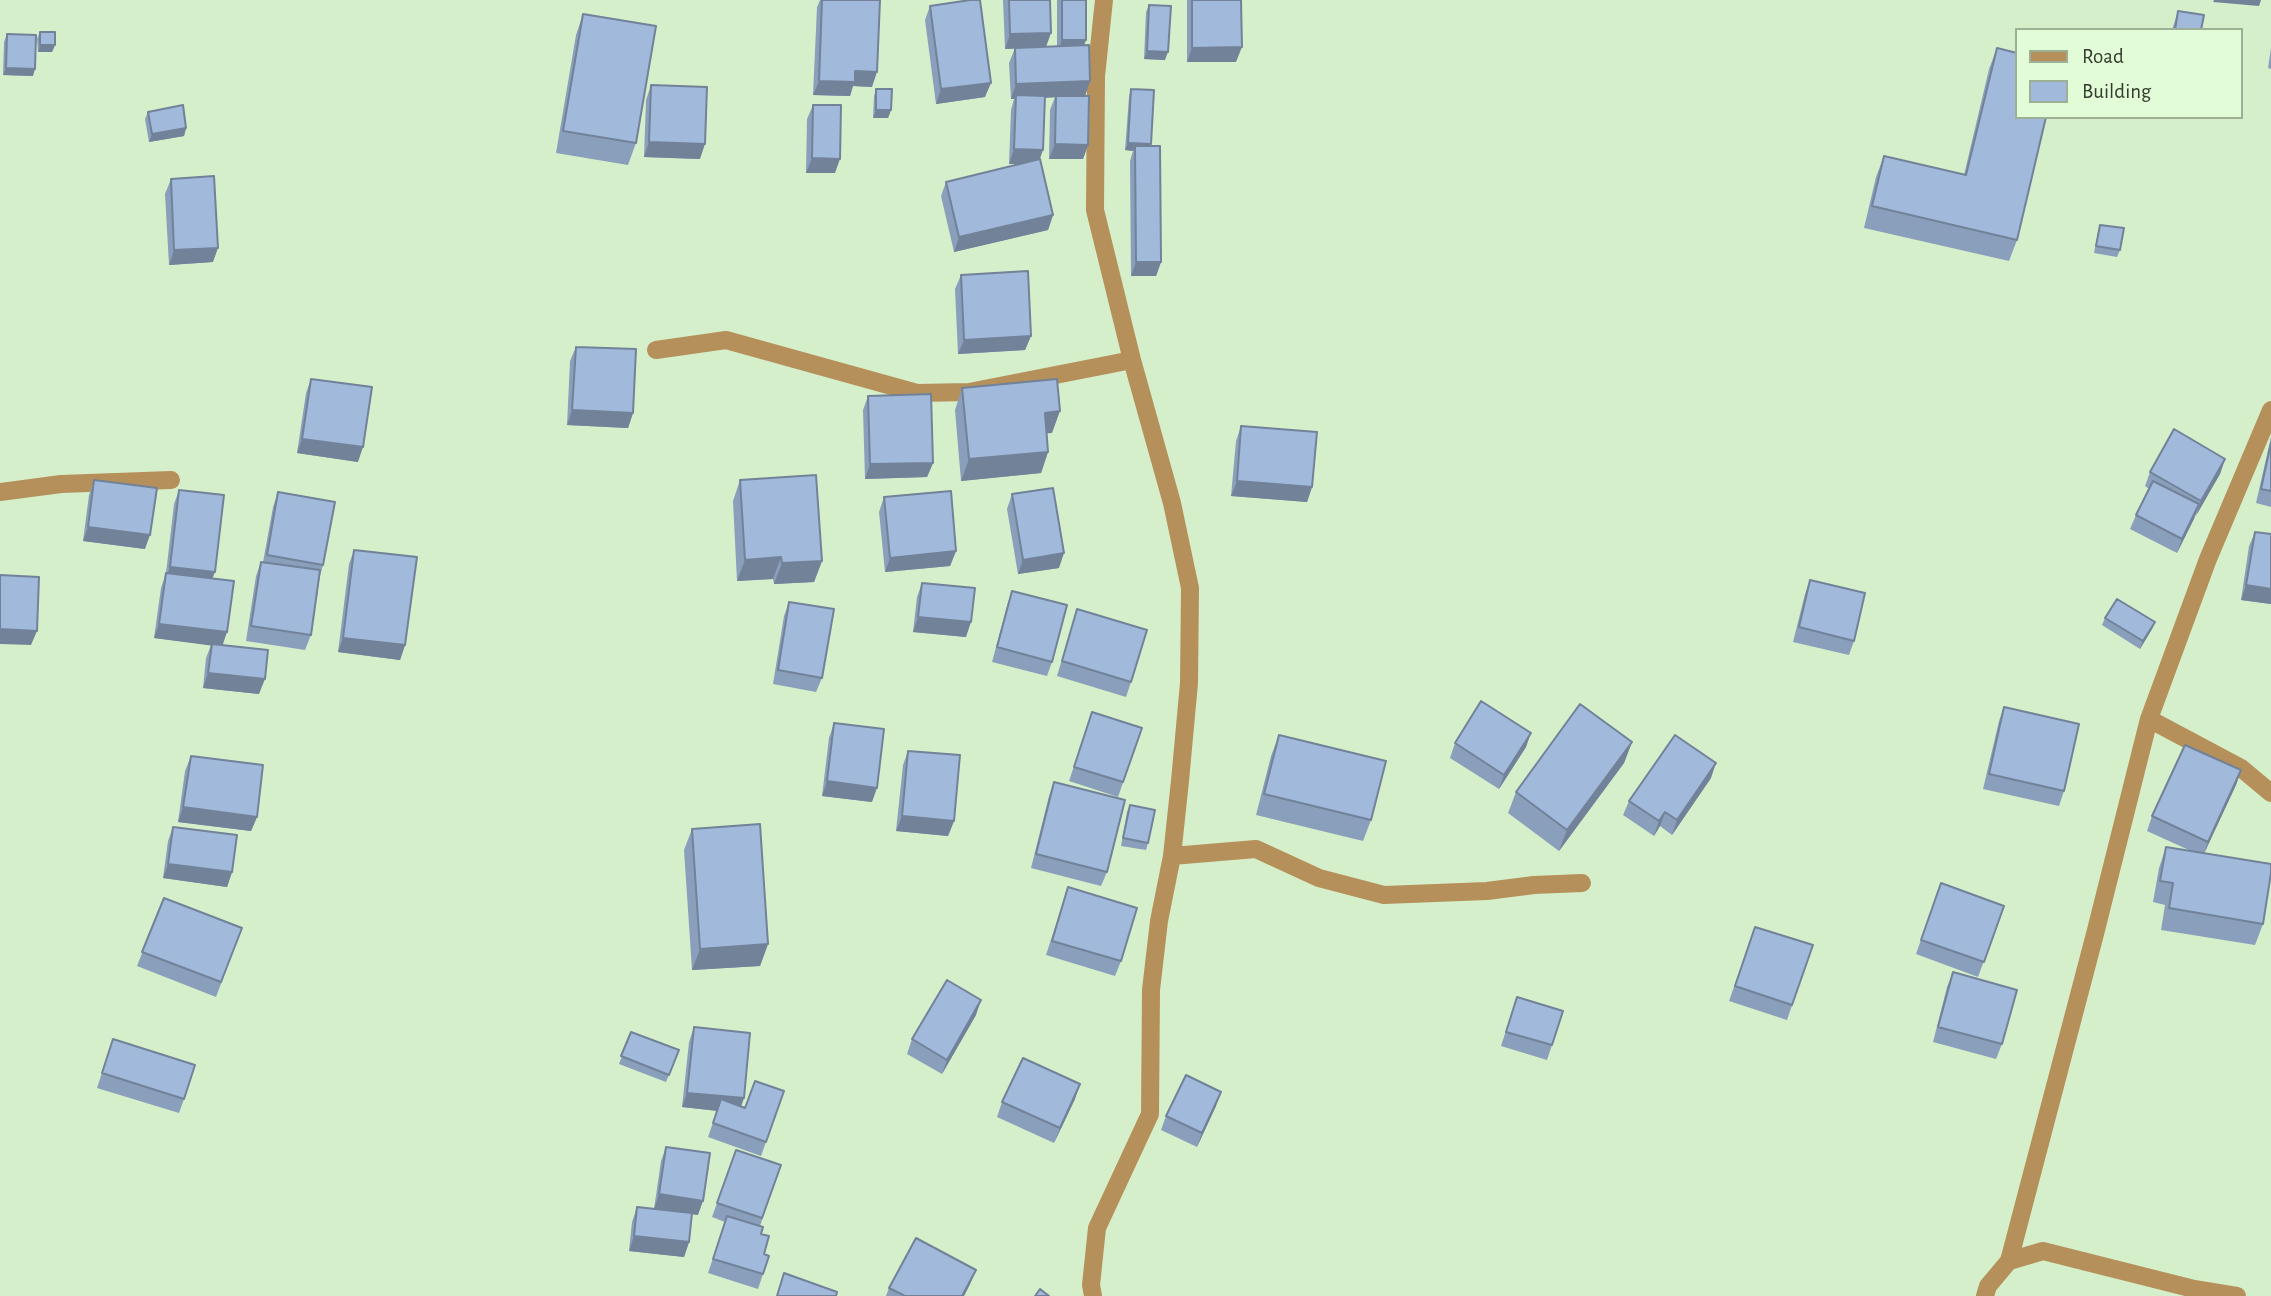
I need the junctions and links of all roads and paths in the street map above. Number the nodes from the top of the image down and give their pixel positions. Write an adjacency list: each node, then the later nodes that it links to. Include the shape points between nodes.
1 (1104, 0): 3 (street, via 1096,76 1094,210)
2 (656, 350): 3 (street, via 726,340 917,393 969,392)
3 (1132, 360): 9 (street, via 1172,503 1190,588 1189,682)
4 (2271, 410): 7 (street, via 2208,559)
5 (171, 480): 6 (street, via 61,484)
6 (0, 492)
7 (2149, 719): 8 (street, via 2241,768); 11 (street)
8 (2271, 793)
9 (1172, 856): 10 (street, via 1256,849 1319,878 1384,895); 12 (street, via 1151,990 1150,1114 1097,1228)
10 (1582, 883)
11 (2009, 1261): 13 (street); 14 (street, via 2043,1251)
12 (1093, 1296)
13 (1985, 1296)
14 (2237, 1296)

